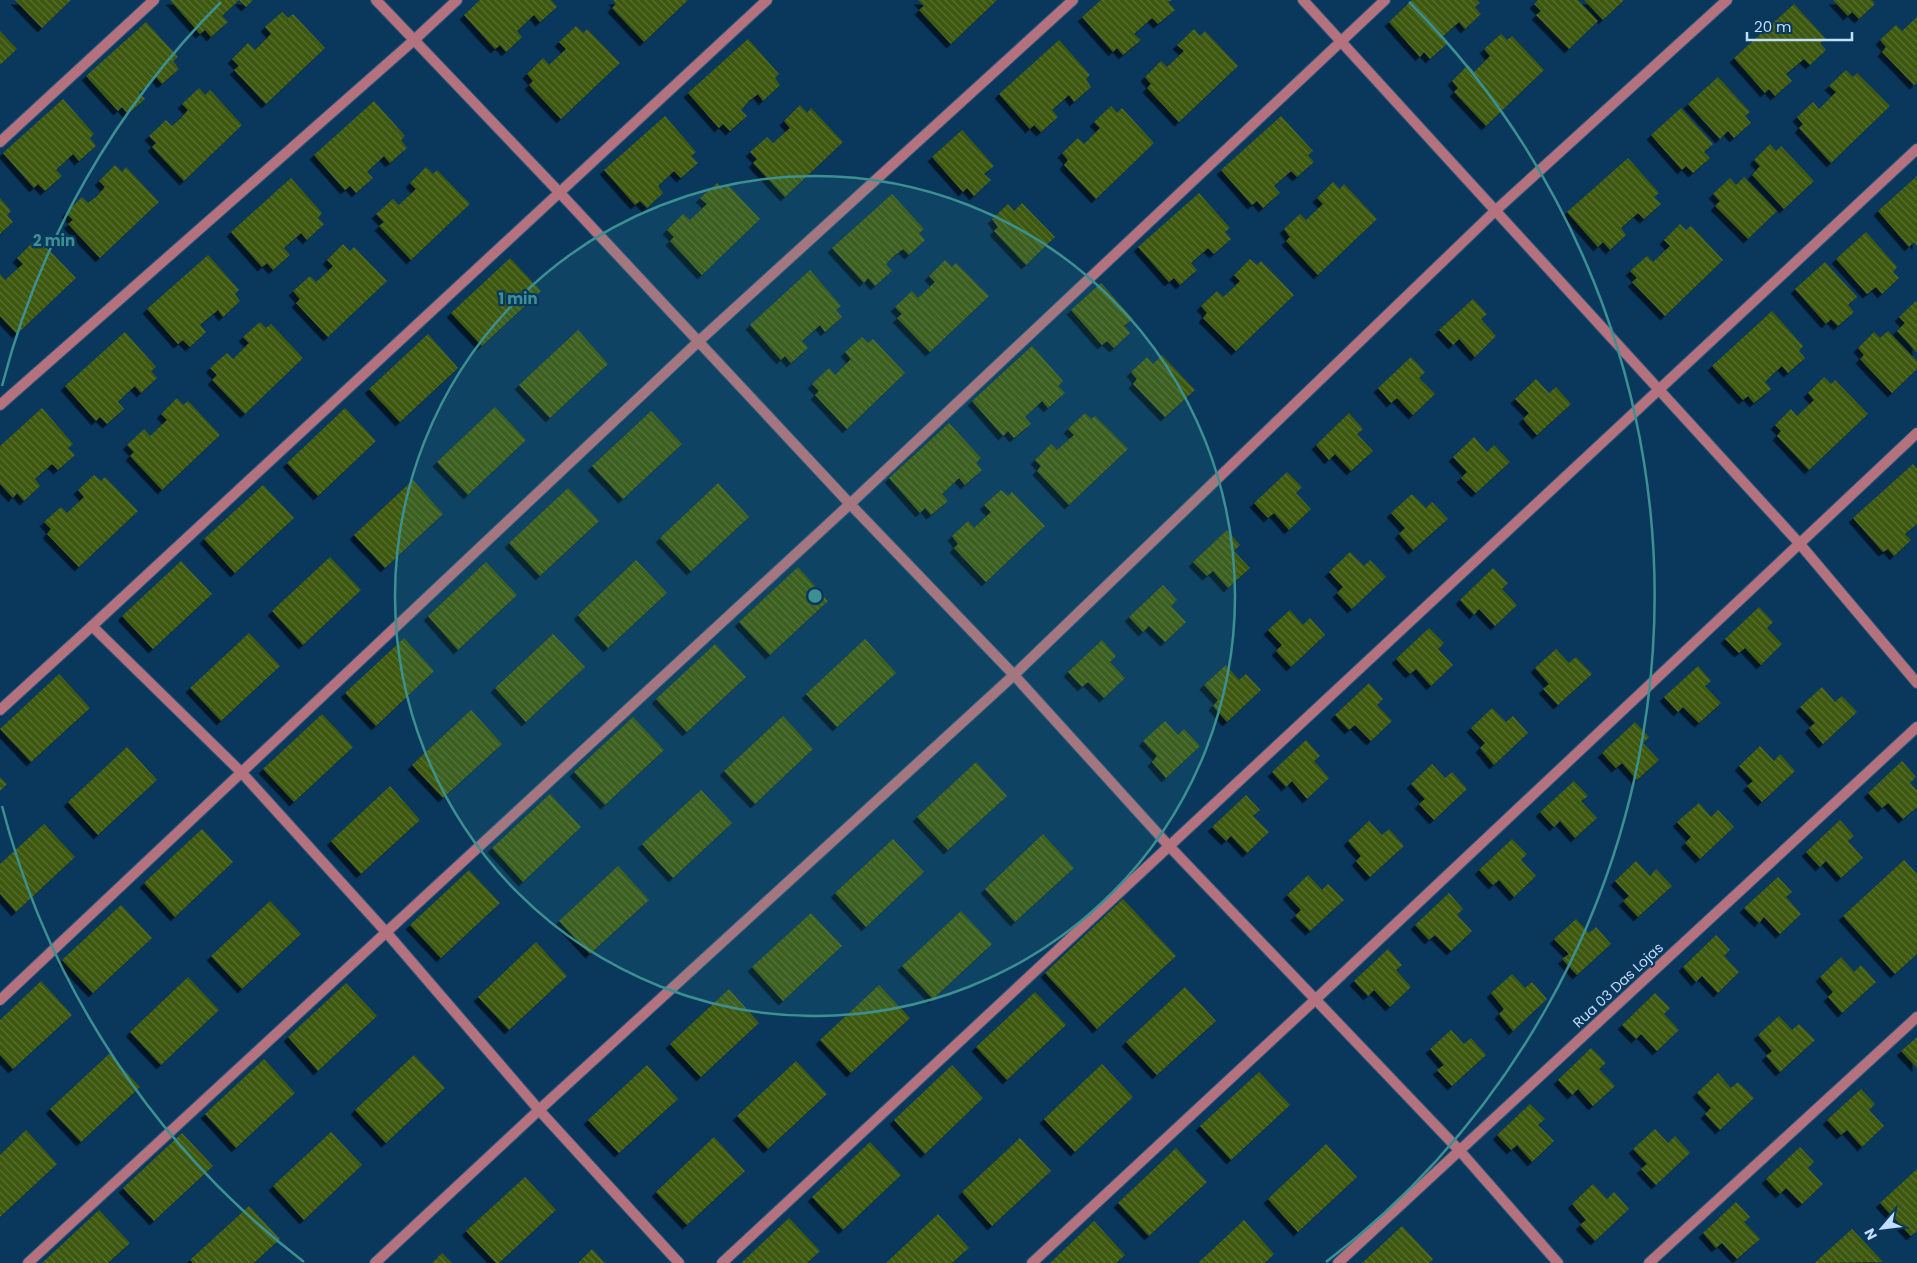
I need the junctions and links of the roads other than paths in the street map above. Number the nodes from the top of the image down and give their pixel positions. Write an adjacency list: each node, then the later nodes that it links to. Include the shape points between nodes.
1 (154, 0): 11 (street)
2 (376, 0): 9 (street)
3 (457, 0): 9 (street)
4 (766, 0): 13 (street)
5 (1073, 0): 15 (street)
6 (1303, 0): 10 (street)
7 (1385, 0): 10 (street)
8 (1727, 0): 14 (street)
9 (413, 41): 13 (street); 17 (street)
10 (1341, 42): 14 (street); 19 (street)
11 (0, 142)
12 (1917, 149): 16 (street)
13 (559, 192): 15 (street); 21 (street)
14 (1495, 211): 16 (street); 22 (street)
15 (699, 341): 19 (street); 26 (street)
16 (1659, 388): 20 (street); 27 (street)
17 (0, 405)
18 (1917, 433): 20 (street)
19 (850, 504): 22 (street); 28 (street)
20 (1799, 543): 23 (street); 29 (street)
21 (92, 626): 24 (street); 26 (street)
22 (1014, 675): 27 (street); 32 (street)
23 (1917, 683)
24 (0, 710)
25 (1917, 728): 33 (street, Rua 03 Das Lojas)
26 (242, 773): 28 (street); 30 (street)
27 (1169, 846): 29 (street); 37 (street)
28 (386, 932): 32 (street); 34 (street)
29 (1316, 999): 33 (street); 38 (street)
30 (0, 1000)
31 (1917, 1017): 41 (street)
32 (539, 1110): 35 (street); 36 (street)
33 (1460, 1151): 39 (street, Rua 03 Das Lojas); 40 (street)
34 (28, 1263)
35 (375, 1263)
36 (679, 1263)
37 (722, 1263)
38 (1032, 1263)
39 (1338, 1263)
40 (1558, 1263)
41 (1649, 1263)

